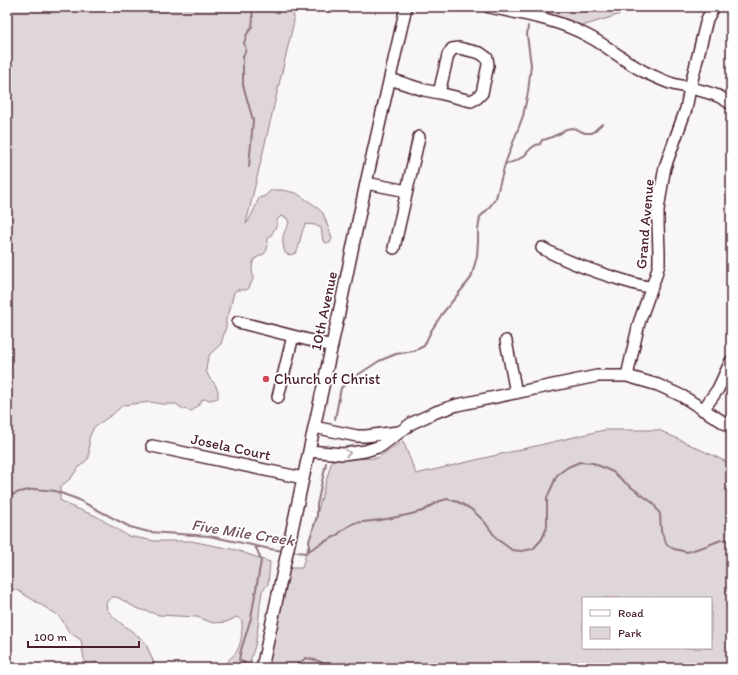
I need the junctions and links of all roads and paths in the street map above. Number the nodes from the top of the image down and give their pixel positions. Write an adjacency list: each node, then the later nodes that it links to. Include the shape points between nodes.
1 (406, 7): 4 (street, 10th Avenue)
2 (489, 7): 5 (street, via 566,26 588,35 637,68 672,84)
3 (714, 7): 5 (street, Grand Avenue, via 707,19)
4 (390, 79): 6 (street); 9 (street, 10th Avenue)
5 (690, 88): 7 (street); 13 (street, Grand Avenue, via 686,109 665,167 658,210 659,264)
6 (439, 93): 6 (street, via 448,55 452,49 473,51 487,58 482,93 477,98 471,100)
7 (731, 104)
8 (419, 137): 10 (street)
9 (366, 183): 10 (street); 17 (street, 10th Avenue)
10 (407, 192): 11 (street)
11 (394, 248)
12 (542, 248): 13 (street, via 602,274 636,285)
13 (652, 287): 19 (street, Grand Avenue, via 639,323)
14 (238, 322): 15 (street)
15 (293, 336): 17 (street); 21 (street)
16 (506, 341): 20 (street)
17 (332, 346): 24 (street, 10th Avenue)
18 (731, 361): 22 (street, via 718,389)
19 (626, 376): 20 (street, via 597,376); 22 (street, via 658,385 682,396)
20 (516, 393): 25 (street, via 436,412)
21 (278, 397)
22 (703, 410): 23 (street)
23 (731, 427)
24 (314, 428): 25 (street, via 357,436); 27 (street, 10th Avenue)
25 (401, 431): 27 (street, one-way to 25, via 343,454 365,451 381,446)
26 (152, 446): 28 (street, Josela Court)
27 (309, 451): 28 (street, 10th Avenue)
28 (303, 478): 29 (street, 10th Avenue)
29 (262, 668)

